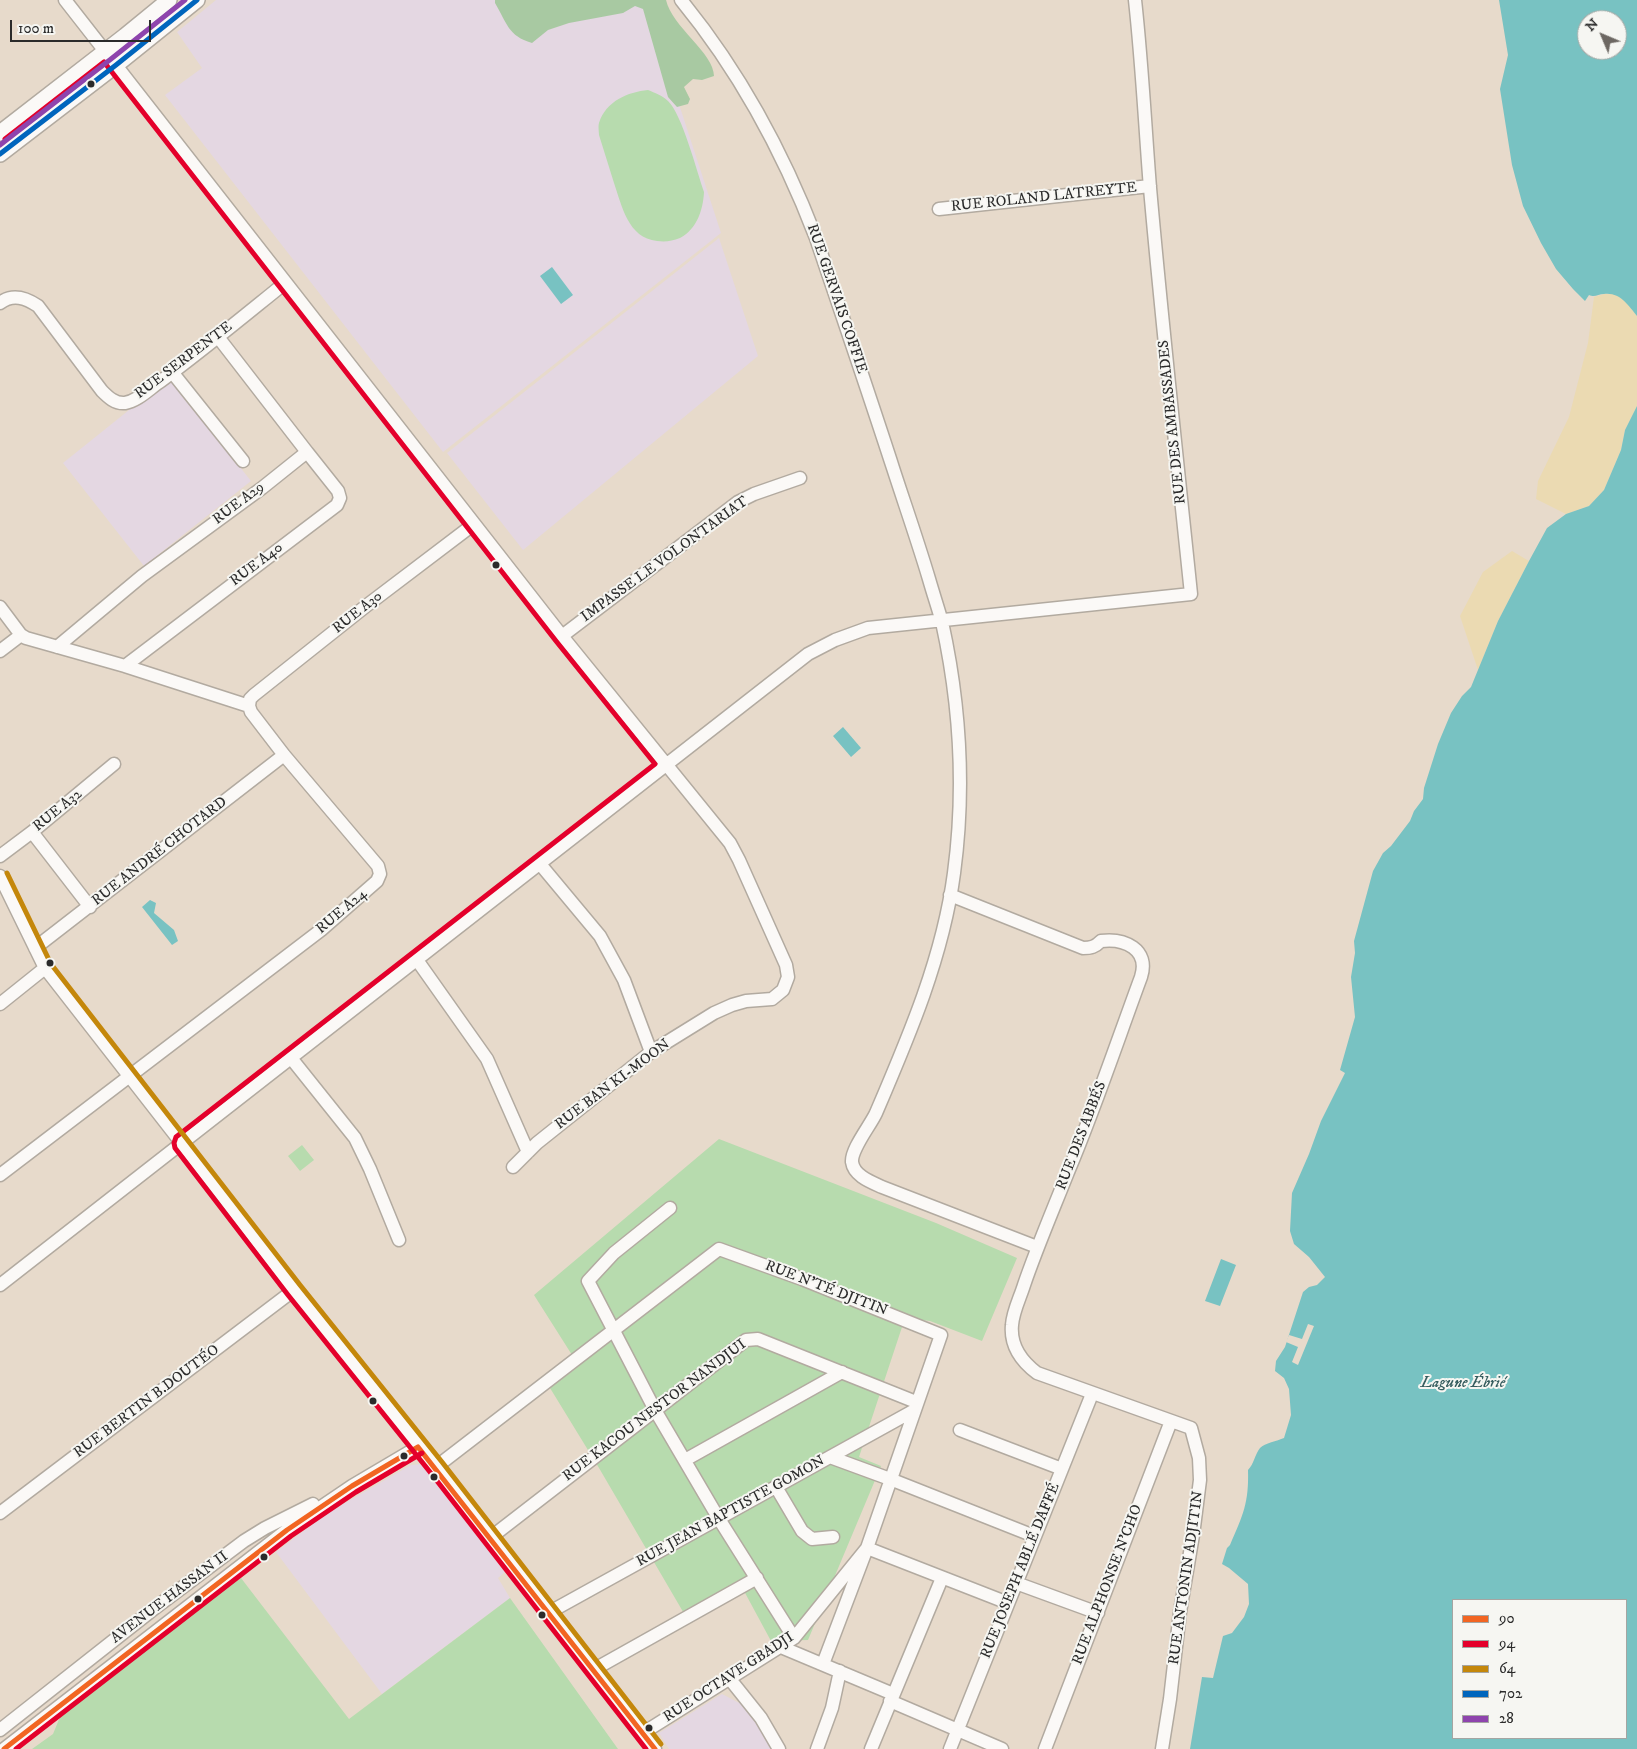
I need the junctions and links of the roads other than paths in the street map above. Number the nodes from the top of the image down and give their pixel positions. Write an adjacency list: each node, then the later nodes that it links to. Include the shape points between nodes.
1 (65, 0): 6 (street)
2 (169, 0): 6 (main road)
3 (197, 0): 7 (main road)
4 (681, 0): 21 (street, RUE GERVAIS COFFIE, via 745,90 782,156 801,199 914,528)
5 (1135, 0): 10 (street, RUE DES AMBASSADES)
6 (105, 51): 7 (street); 8 (main road)
7 (116, 65): 9 (main road); 12 (street)
8 (0, 133)
9 (0, 154)
10 (1150, 186): 11 (street, RUE ROLAND LATREYTE); 21 (street, RUE DES AMBASSADES, via 1191,594)
11 (939, 209)
12 (285, 283): 14 (street, RUE SERPENTE); 19 (street)
13 (0, 303): 15 (street, RUE SERPENTE, via 14,296 28,299 38,306 102,391 117,402 124,403 139,397)
14 (218, 337): 15 (street, RUE SERPENTE); 16 (street)
15 (172, 372): 17 (street)
16 (307, 452): 24 (street, RUE A29, via 142,576); 26 (street, RUE A40, via 338,491 337,505)
17 (243, 461)
18 (800, 478): 23 (street, IMPASSE LE VOLONTARIAT, via 738,502)
19 (474, 524): 23 (street); 27 (street, RUE A30, via 254,695)
20 (0, 607): 22 (street)
21 (941, 621): 30 (street, via 868,628 808,654); 35 (street, RUE GERVAIS COFFIE, via 951,674 960,777 959,828)
22 (21, 635): 24 (street); 25 (street)
23 (562, 636): 30 (street)
24 (57, 647): 26 (street)
25 (0, 651)
26 (125, 666): 27 (street)
27 (248, 706): 28 (street, RUE A24)
28 (284, 755): 36 (street, RUE ANDRÉ CHOTARD); 43 (street, RUE A24, via 378,866 380,874 377,881 321,930)
29 (114, 764): 31 (street, RUE A32)
30 (666, 766): 33 (street); 41 (street, RUE BAN KI-MOON, via 735,851 786,965 788,977 782,990 772,999 732,1005)
31 (32, 832): 32 (street, RUE A32); 36 (street)
32 (0, 856)
33 (540, 864): 38 (street); 41 (street, via 600,936 624,980)
34 (0, 876): 37 (street)
35 (950, 895): 50 (street, RUE GERVAIS COFFIE, via 946,920 912,1026 852,1162 862,1177 882,1187); 50 (street, RUE DES ABBÉS, via 1083,948 1096,946 1100,941 1119,942 1137,950 1143,960 1144,969 1094,1106)
36 (90, 907): 37 (street, RUE ANDRÉ CHOTARD)
37 (35, 948): 39 (street)
38 (417, 960): 42 (street); 45 (street, via 487,1059)
39 (45, 968): 40 (street); 43 (street)
40 (0, 1004)
41 (651, 1052): 45 (street, RUE BAN KI-MOON)
42 (290, 1058): 44 (street); 49 (street, via 355,1138)
43 (129, 1076): 44 (street); 47 (street, RUE A24)
44 (181, 1143): 51 (street); 52 (street)
45 (528, 1152): 46 (street, RUE BAN KI-MOON)
46 (513, 1167)
47 (0, 1176)
48 (670, 1208): 53 (street, via 614,1253 588,1281)
49 (399, 1240)
50 (1037, 1247): 55 (street, RUE DES ABBÉS, via 1015,1311 1012,1326 1014,1343 1022,1360 1036,1373)
51 (0, 1285)
52 (294, 1290): 60 (street); 68 (street, RUE BERTIN B.DOUTÉO)
53 (613, 1330): 56 (street, RUE N'TÉ DJITIN, via 719,1249 941,1334); 57 (street); 63 (street, RUE N'TÉ DJITIN)
54 (842, 1372): 56 (street, RUE KACOU NESTOR NANDJUI); 57 (street, RUE KACOU NESTOR NANDJUI, via 752,1338); 62 (street)
55 (1092, 1394): 58 (street, RUE DES ABBÉS); 64 (street, RUE JOSEPH ABLÉ DAFFÉ)
56 (915, 1406): 61 (street, RUE JEAN BAPTISTE GOMON); 65 (street, RUE N'TÉ DJITIN)
57 (655, 1410): 62 (street); 72 (street, RUE KACOU NESTOR NANDJUI)
58 (1171, 1421): 79 (street, RUE ALPHONSE N'CHO); 98 (street, RUE ANTONIN ADJITIN, via 1191,1428 1199,1458 1200,1480)
59 (960, 1430): 64 (street)
60 (418, 1447): 63 (street); 66 (street, AVENUE HASSAN II)
61 (830, 1457): 65 (street); 67 (street, RUE JEAN BAPTISTE GOMON)
62 (685, 1460): 69 (street)
63 (436, 1467): 72 (street)
64 (1062, 1469): 70 (street, RUE JOSEPH ABLÉ DAFFÉ)
65 (890, 1479): 70 (street); 73 (street, RUE N'TÉ DJITIN)
66 (352, 1486): 87 (street, AVENUE HASSAN II, via 244,1541); 90 (street, AVENUE HASSAN II, via 288,1530)
67 (776, 1488): 69 (street, RUE JEAN BAPTISTE GOMON); 71 (street, via 802,1531 812,1539)
68 (0, 1513)
69 (719, 1519): 74 (street); 78 (street, RUE JEAN BAPTISTE GOMON)
70 (1034, 1536): 76 (street, RUE JOSEPH ABLÉ DAFFÉ)
71 (833, 1537)
72 (490, 1538): 78 (street)
73 (866, 1548): 75 (street); 80 (street, RUE OCTAVE GBADJI); 82 (street, RUE N'TÉ DJITIN)
74 (757, 1578): 80 (street); 83 (street)
75 (942, 1578): 77 (street); 86 (street)
76 (1016, 1583): 77 (street, RUE JOSEPH ABLÉ DAFFÉ); 79 (street)
77 (1008, 1603): 88 (street, RUE JOSEPH ABLÉ DAFFÉ)
78 (548, 1613): 83 (street)
79 (1098, 1613): 97 (street, RUE ALPHONSE N'CHO)
80 (794, 1638): 81 (street, RUE OCTAVE GBADJI)
81 (780, 1647): 82 (street); 85 (street, RUE OCTAVE GBADJI)
82 (823, 1664): 84 (street)
83 (593, 1670): 89 (street)
84 (840, 1671): 86 (street); 93 (street, via 832,1708)
85 (729, 1678): 89 (street, RUE OCTAVE GBADJI); 92 (street, via 761,1718)
86 (892, 1698): 88 (street); 94 (street)
87 (0, 1730)
88 (957, 1730): 95 (street, RUE JOSEPH ABLÉ DAFFÉ); 96 (street)
89 (643, 1733): 91 (street)
90 (4, 1749)
91 (655, 1749)
92 (779, 1749)
93 (816, 1749)
94 (870, 1749)
95 (950, 1749)
96 (1002, 1749)
97 (1045, 1749)
98 (1162, 1749)

